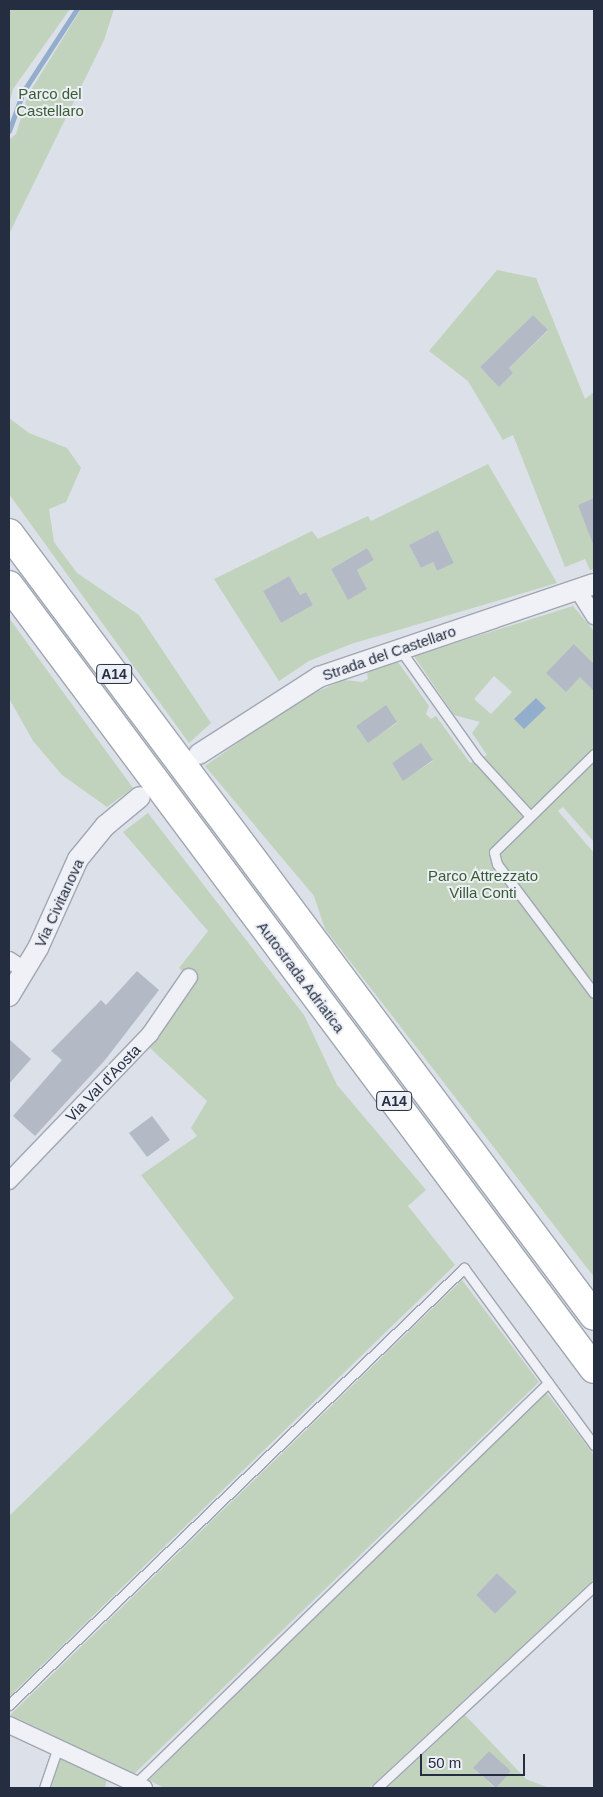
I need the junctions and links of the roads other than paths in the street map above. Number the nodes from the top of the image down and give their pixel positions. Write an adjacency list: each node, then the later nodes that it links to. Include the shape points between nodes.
1 (9, 533): 16 (highway, Autostrada Adriatica / A14)
2 (9, 585): 17 (highway, Autostrada Adriatica / A14)
3 (586, 587): 4 (street); 5 (street, Strada del Castellaro)
4 (594, 616)
5 (399, 648): 6 (street, Strada del Castellaro, via 290,691); 9 (lane, via 478,759)
6 (199, 754)
7 (594, 754): 9 (lane)
8 (140, 797): 11 (street, Via Civitanova, via 105,826 78,859)
9 (530, 816): 13 (lane, via 498,846 494,858)
10 (9, 960): 11 (street)
11 (26, 971): 14 (street, Via Civitanova)
12 (189, 977): 15 (street, Via Val d'Aosta, via 150,1034)
13 (594, 993)
14 (9, 996)
15 (9, 1181)
16 (594, 1316)
17 (594, 1369)
18 (548, 1383): 19 (lane); 21 (lane, via 464,1268); 24 (lane)
19 (594, 1445)
20 (594, 1586): 26 (lane)
21 (9, 1705)
22 (9, 1726): 23 (street)
23 (58, 1746): 24 (street); 25 (lane)
24 (139, 1786)
25 (44, 1788)
26 (377, 1788)

